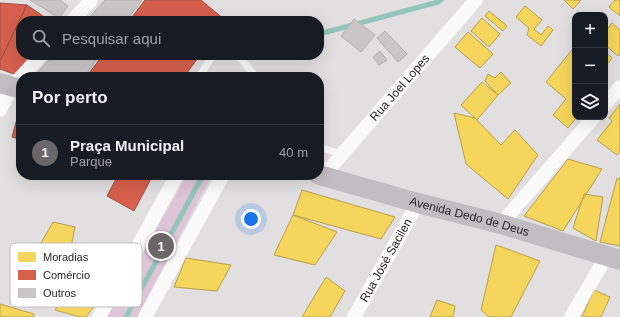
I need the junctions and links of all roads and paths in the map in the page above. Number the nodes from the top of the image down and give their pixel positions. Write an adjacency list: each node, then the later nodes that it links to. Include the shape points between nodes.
1 (90, 0): 3 (street)
2 (476, 0): 16 (street, Rua Joel Lopes)
3 (76, 16)
4 (36, 60): 7 (street)
5 (210, 60): 8 (lane)
6 (242, 60): 9 (lane)
7 (25, 72)
8 (202, 72)
9 (252, 72)
10 (15, 82): 13 (street)
11 (620, 87): 12 (street)
12 (608, 101)
13 (0, 110)
14 (591, 120): 22 (street)
15 (324, 149): 16 (lane)
16 (341, 154): 17 (street, Rua Joel Lopes)
17 (324, 172)
18 (324, 176): 21 (main road, Avenida Dedo de Deus)
19 (175, 180): 23 (street)
20 (220, 180): 27 (street)
21 (418, 203): 22 (main road, Avenida Dedo de Deus); 28 (street, Rua José Sacilen)
22 (501, 224): 24 (main road, Avenida Dedo de Deus)
23 (140, 243)
24 (613, 258): 29 (street)
25 (105, 307): 26 (street)
26 (99, 317)
27 (145, 317)
28 (354, 317)
29 (571, 317)

